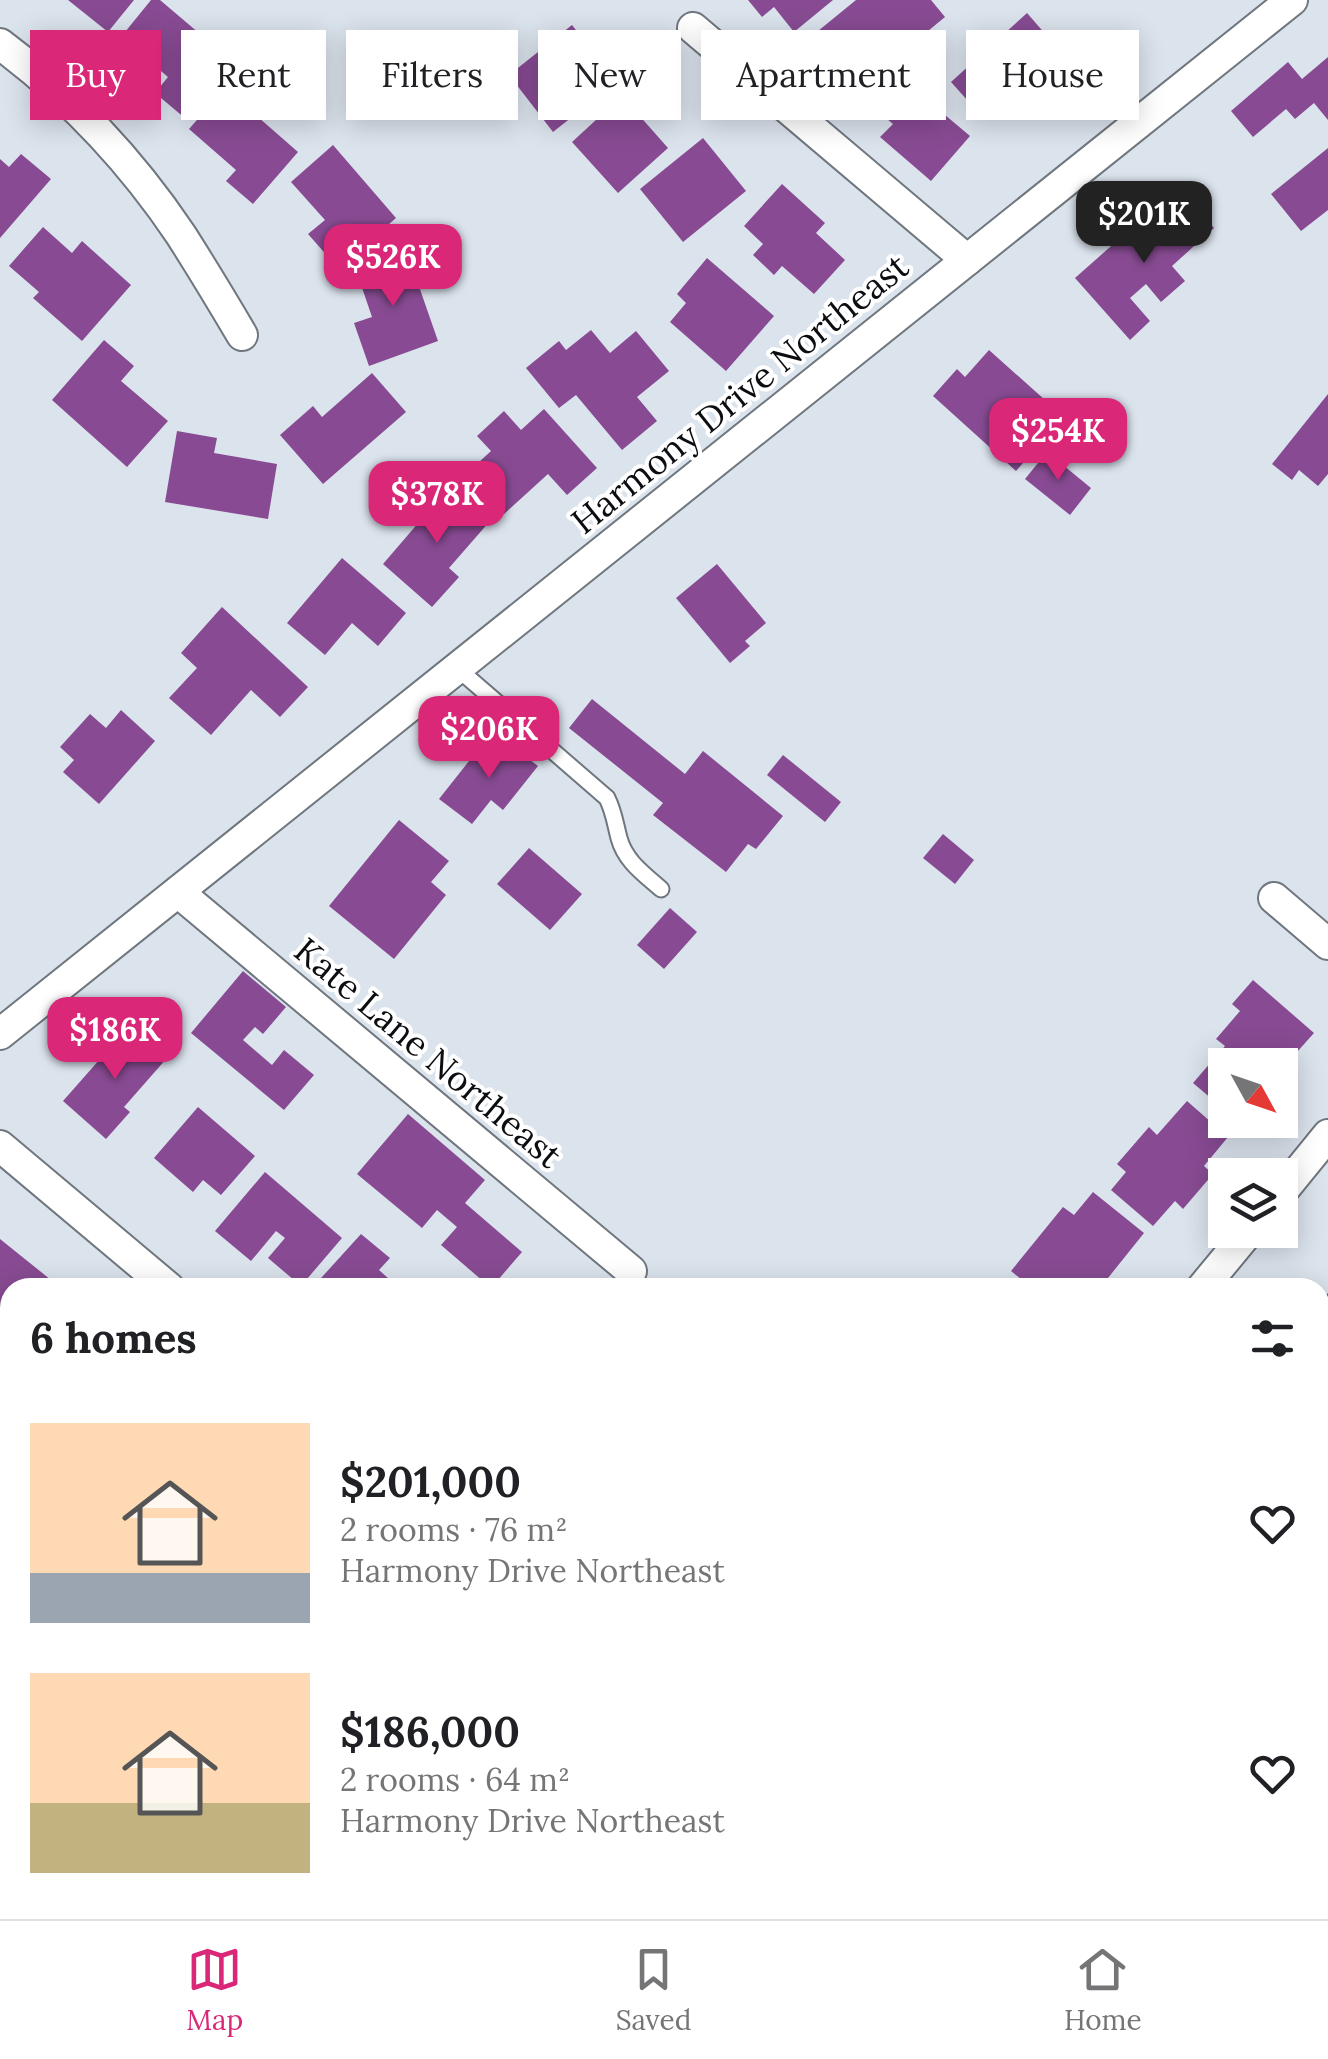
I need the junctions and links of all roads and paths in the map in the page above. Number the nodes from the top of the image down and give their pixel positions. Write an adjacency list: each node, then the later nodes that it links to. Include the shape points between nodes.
1 (1292, 0): 4 (street, Harmony Drive Northeast)
2 (693, 28): 4 (street)
3 (0, 44): 5 (street, via 72,104 130,167)
4 (967, 260): 6 (street, Harmony Drive Northeast)
5 (242, 334)
6 (457, 668): 7 (lane, via 607,798 633,866); 8 (street, Harmony Drive Northeast)
7 (662, 889)
8 (178, 892): 11 (street, Harmony Drive Northeast); 16 (street, Kate Lane Northeast)
9 (1274, 898): 10 (street)
10 (1328, 944)
11 (0, 1034)
12 (1328, 1136): 14 (street)
13 (0, 1146): 17 (street)
14 (1298, 1172)
15 (1235, 1248): 18 (street)
16 (631, 1271)
17 (157, 1278)
18 (1210, 1278)

